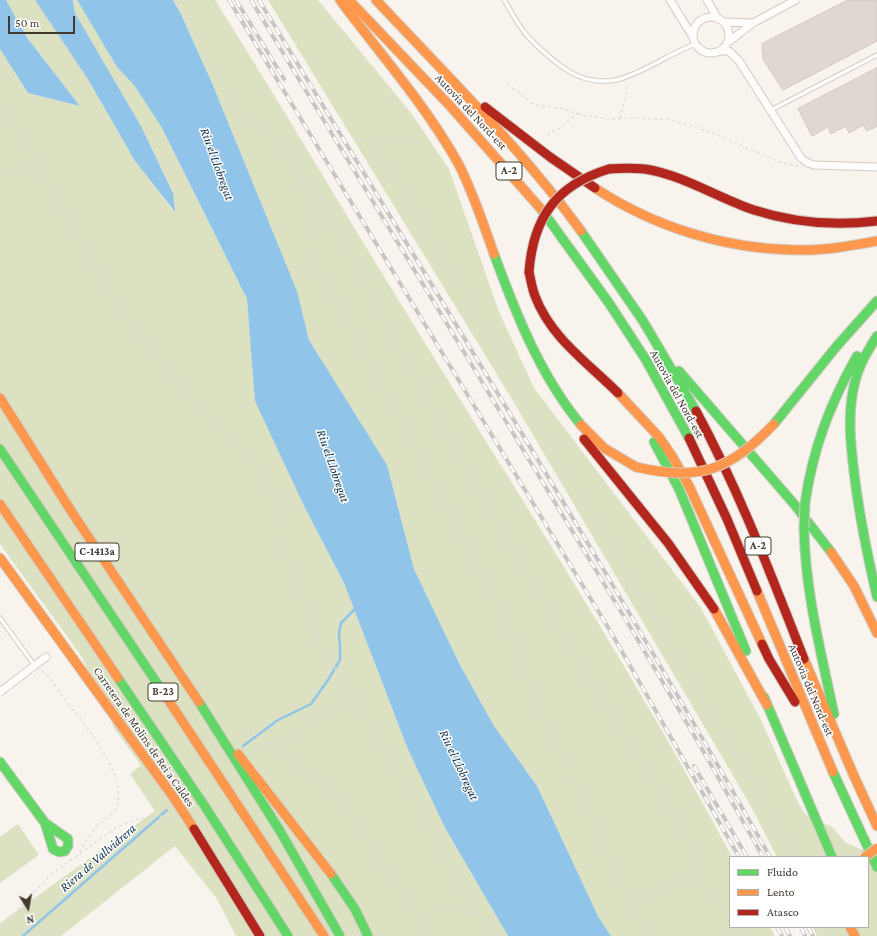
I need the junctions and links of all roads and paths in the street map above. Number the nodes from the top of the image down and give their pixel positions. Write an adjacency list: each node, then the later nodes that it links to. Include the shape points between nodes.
1 (174, 0): 27 (path, via 217,77 240,110 270,133)
2 (340, 0): 35 (main road, via 448,146 467,182)
3 (349, 0): 56 (main road, Autovia del Nord-est / A-2, via 451,106 542,210 609,302 642,353 686,432 724,512)
4 (376, 0): 17 (main road, Autovia del Nord-est / A-2)
5 (504, 0): 15 (lane, via 533,42 572,74 606,80)
6 (670, 0): 11 (street)
7 (707, 0): 9 (street)
8 (796, 0): 10 (street)
9 (720, 20): 10 (street); 11 (street, via 713,17 702,19 695,27); 12 (street, via 728,32)
10 (753, 22): 12 (street)
11 (694, 40): 13 (street, via 703,52); 15 (lane)
12 (727, 43): 13 (street)
13 (720, 51): 19 (street, via 729,51 739,61)
14 (877, 55): 19 (lane)
15 (627, 76): 21 (path, via 627,90)
16 (507, 84): 20 (path, via 535,105)
17 (461, 89): 34 (main road, via 583,180 625,207 677,230 741,247 785,251 842,248); 39 (main road, Autovia del Nord-est / A-2, via 527,163 585,235 624,290)
18 (0, 103): 29 (path)
19 (771, 110): 28 (street)
20 (577, 113): 21 (path, via 608,119); 22 (path)
21 (620, 118): 28 (path, via 672,120 713,133 779,162 797,166)
22 (547, 135)
23 (355, 139): 24 (path)
24 (374, 141): 25 (path); 68 (path, via 474,305 533,418 781,830)
25 (426, 143)
26 (300, 146): 27 (path)
27 (286, 151): 32 (path)
28 (804, 160): 30 (street, via 814,165)
29 (36, 162): 31 (path, via 26,168); 53 (path, via 100,277 138,334 187,393 262,471 269,482 281,540 324,655 340,674)
30 (877, 167)
31 (0, 175)
32 (299, 175): 72 (path, via 317,192 461,461 567,642 692,846); 73 (path, via 304,189 309,237 316,268 348,318 377,379 499,603 531,688 571,779 597,825)
33 (877, 221): 41 (main road, bridge, via 833,224 783,217 753,210 682,180 630,168 609,169 587,176 565,190 541,219 531,245 530,284 536,302 550,327)
34 (877, 241)
35 (497, 262): 36 (main road, bridge, via 535,354 560,397 584,429 612,454 636,467 667,474 700,472 728,463 761,439); 55 (main road, via 516,330 543,382 571,424 655,526 694,580 730,636)
36 (877, 301)
37 (877, 329): 58 (main road, bridge, via 840,386 824,421 812,456 805,503 806,567 810,597)
38 (877, 336): 47 (main road, via 857,375 850,421 858,503)
39 (664, 354): 49 (main road, via 704,397 832,552 854,585); 58 (main road, Autovia del Nord-est / A-2, via 702,423 744,511)
40 (0, 398): 54 (main road, C-1413a, via 42,467)
41 (646, 424): 55 (main road, via 679,489); 56 (main road, via 660,438 675,460 769,659)
42 (0, 449): 80 (main road, B-23)
43 (0, 504): 79 (main road, B-23, via 199,798)
44 (0, 558): 46 (main road, Carretera de Molins de Rei a Caldes)
45 (0, 563): 46 (main road)
46 (23, 590): 78 (main road, Carretera de Molins de Rei a Caldes, via 174,798)
47 (877, 597)
48 (0, 618): 51 (lane)
49 (877, 633)
50 (46, 657): 51 (street)
51 (35, 666): 52 (street); 67 (path, via 49,675 108,758 116,779 118,797 115,810 98,825 84,843)
52 (0, 692)
53 (354, 698): 57 (path); 74 (path)
54 (198, 702): 81 (main road, via 264,804); 82 (main road, C-1413a, via 338,883)
55 (767, 705): 69 (main road)
56 (815, 732): 71 (main road, Autovia del Nord-est / A-2)
57 (278, 743): 59 (path, via 266,743); 75 (path, via 294,764 324,783 338,797)
58 (840, 743): 63 (main road, Autovia del Nord-est / A-2)
59 (249, 754)
60 (0, 762): 62 (main road)
61 (174, 813): 67 (path, via 127,823 110,832)
62 (45, 824): 64 (main road); 65 (main road)
63 (877, 826)
64 (64, 835): 65 (main road, via 55,836); 65 (main road, via 69,842 66,850 55,851)
65 (51, 843)
66 (877, 848): 70 (main road, bridge)
67 (78, 856): 77 (path, via 49,876)
68 (794, 856)
69 (832, 856)
70 (866, 856)
71 (877, 867)
72 (698, 875): 73 (path, via 686,875); 76 (path, via 705,891)
73 (630, 902): 85 (path)
74 (476, 913): 75 (path, via 463,912 450,906); 84 (path)
75 (421, 918): 83 (path)
76 (729, 919)
77 (0, 926)
78 (260, 936)
79 (288, 936)
80 (324, 936)
81 (340, 936)
82 (368, 936)
83 (420, 936)
84 (491, 936)
85 (650, 936)

